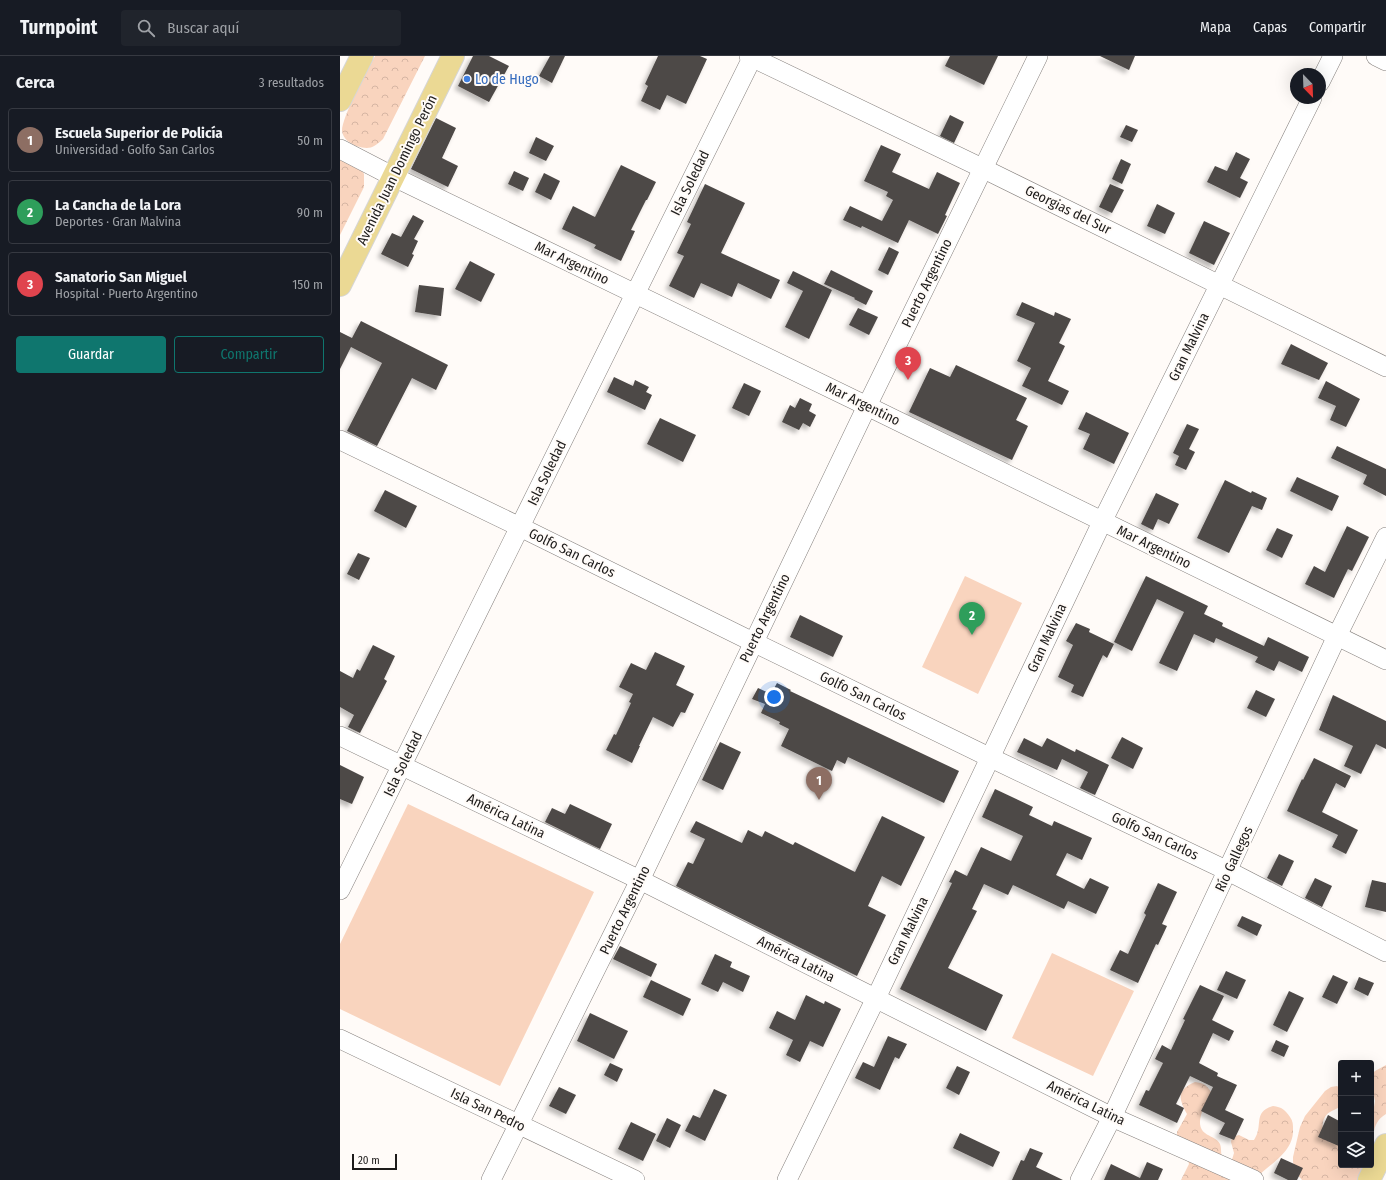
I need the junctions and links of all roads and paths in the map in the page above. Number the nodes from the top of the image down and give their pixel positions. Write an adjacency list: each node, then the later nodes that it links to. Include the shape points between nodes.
1 (362, 56): 9 (main road)
2 (453, 56): 13 (main road, Avenida Juan Domingo Perón)
3 (1038, 56): 12 (street, Puerto Argentino)
4 (1333, 56): 8 (street)
5 (1376, 56): 7 (street)
6 (751, 57): 12 (street, Georgias del Sur); 16 (street, Isla Soledad)
7 (1386, 61)
8 (1326, 70)
9 (340, 100)
10 (1309, 104): 15 (street, Gran Malvina)
11 (340, 149): 13 (street, Mar Argentino)
12 (982, 168): 15 (street, Georgias del Sur); 18 (street, Puerto Argentino)
13 (394, 177): 14 (main road, Avenida Juan Domingo Perón); 16 (street, Mar Argentino)
14 (340, 285)
15 (1219, 285): 17 (street, Georgias del Sur); 20 (street, Gran Malvina)
16 (635, 294): 18 (street, Mar Argentino); 21 (street, Isla Soledad)
17 (1386, 367)
18 (867, 406): 20 (street, Mar Argentino); 24 (street, Puerto Argentino)
19 (340, 440): 21 (street, Golfo San Carlos)
20 (1102, 522): 23 (street, Mar Argentino); 27 (street, Gran Malvina)
21 (520, 527): 24 (street, Golfo San Carlos); 28 (street, Isla Soledad)
22 (1386, 536): 23 (street, Río Gallegos)
23 (1337, 636): 25 (street, Mar Argentino); 29 (street, Río Gallegos)
24 (753, 642): 27 (street, Golfo San Carlos); 30 (street, Puerto Argentino)
25 (1386, 660)
26 (340, 736): 28 (street, América Latina)
27 (991, 758): 29 (street, Golfo San Carlos); 33 (street, Gran Malvina)
28 (402, 766): 30 (street, América Latina); 31 (street, Isla Soledad)
29 (1228, 871): 32 (street, Golfo San Carlos); 35 (street, Río Gallegos)
30 (640, 880): 33 (street, América Latina); 36 (street, Puerto Argentino)
31 (340, 890)
32 (1386, 952)
33 (876, 998): 35 (street, América Latina); 40 (street, Gran Malvina)
34 (340, 1039): 36 (street, Isla San Pedro)
35 (1112, 1117): 41 (street, Río Gallegos); 42 (street, América Latina)
36 (518, 1124): 38 (street, Puerto Argentino); 39 (street, Isla San Pedro)
37 (1386, 1144): 43 (main road)
38 (491, 1180)
39 (635, 1180)
40 (787, 1180)
41 (1080, 1180)
42 (1254, 1180)
43 (1368, 1180)

